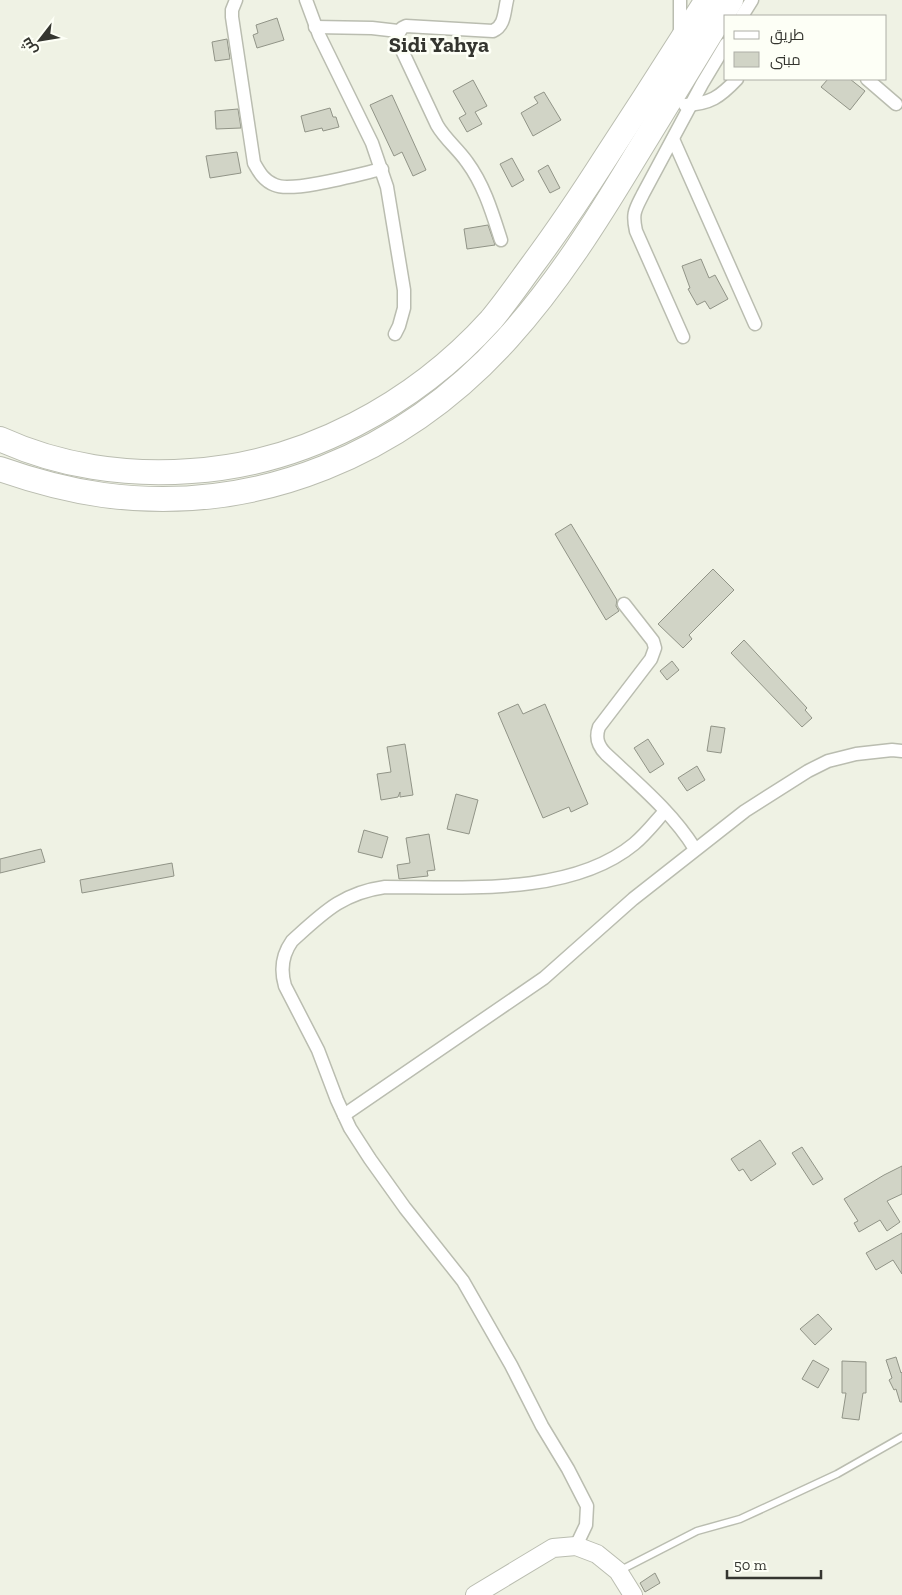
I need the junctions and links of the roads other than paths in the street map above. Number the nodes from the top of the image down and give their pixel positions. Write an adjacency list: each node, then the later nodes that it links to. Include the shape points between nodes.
1 (236, 0): 19 (street, via 232,17 254,163 259,172 266,180 284,188)
2 (306, 0): 9 (street)
3 (507, 0): 10 (street, via 502,24 497,30 406,26)
4 (680, 0): 11 (street)
5 (707, 0): 11 (highway)
6 (732, 0): 16 (highway)
7 (752, 0): 8 (street)
8 (743, 15)
9 (315, 27): 10 (street); 19 (street)
10 (398, 31): 20 (street, via 397,40 430,112 476,175)
11 (679, 43): 24 (highway, via 581,197 508,299 449,360 378,411 294,450 234,467 205,470 146,472 87,466 32,452)
12 (724, 47): 17 (street)
13 (736, 80): 17 (street, via 715,99)
14 (868, 80): 15 (street)
15 (896, 104)
16 (667, 105): 17 (street); 25 (highway, via 567,264 508,338 444,398 372,446 293,479 237,492 184,498 104,495 52,485)
17 (691, 105): 18 (street)
18 (673, 139): 21 (street); 23 (street, via 637,206 634,218 636,231)
19 (382, 169): 22 (street, via 404,290 404,308)
20 (501, 240)
21 (755, 324)
22 (395, 334)
23 (683, 337)
24 (0, 439)
25 (0, 469)
26 (624, 604): 28 (street, via 654,641 655,652 599,727 597,739 601,750)
27 (902, 751): 29 (street, via 856,754 828,761 745,811)
28 (665, 810): 29 (street); 30 (street, via 632,845 582,871 545,881 503,886 368,890 336,904 292,941 282,962 282,978 318,1050)
29 (695, 849): 30 (street, via 544,978)
30 (344, 1116): 32 (street, via 370,1159 463,1281 568,1469 587,1506 586,1524)
31 (902, 1438): 33 (lane, via 788,1498 740,1519 697,1531)
32 (576, 1546): 33 (street, via 597,1554); 34 (street, via 553,1548)
33 (618, 1572): 35 (street)
34 (475, 1595)
35 (633, 1595)

